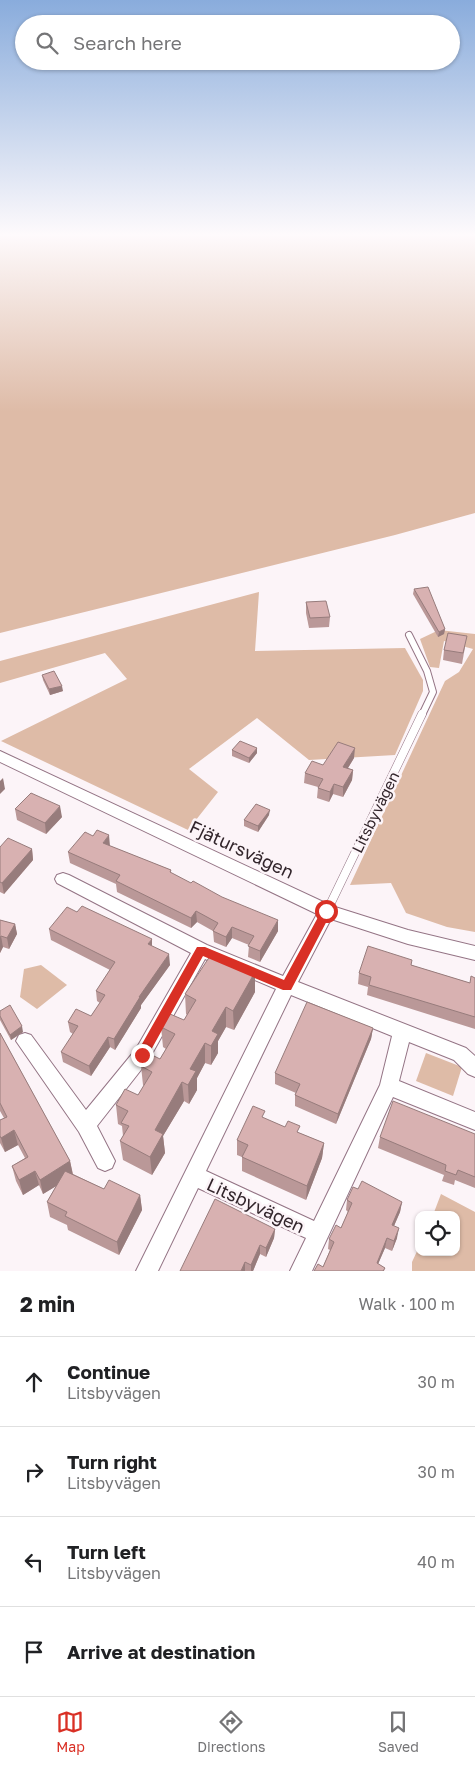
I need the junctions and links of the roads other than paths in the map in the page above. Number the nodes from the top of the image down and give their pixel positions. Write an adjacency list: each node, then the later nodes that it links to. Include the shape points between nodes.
1 (410, 635): 4 (lane, Litsbyvägen, via 433,692)
2 (0, 756): 4 (street, Fjätursvägen)
3 (63, 879): 5 (street)
4 (326, 911): 6 (street, Fjätursvägen, via 408,937); 7 (street, Litsbyvägen)
5 (201, 950): 7 (street); 13 (street, via 142,1055)
6 (475, 953)
7 (287, 986): 8 (street); 15 (street, Litsbyvägen)
8 (402, 1032): 10 (street, via 460,1054); 11 (street, Litsbyvägen)
9 (25, 1041): 13 (street)
10 (475, 1068)
11 (389, 1086): 12 (street); 16 (street, Litsbyvägen)
12 (475, 1122)
13 (86, 1125): 14 (street)
14 (105, 1161)
15 (194, 1176): 16 (street, Litsbyvägen); 17 (street, Litsbyvägen)
16 (318, 1234): 18 (street, Litsbyvägen)
17 (147, 1271)
18 (300, 1271)

